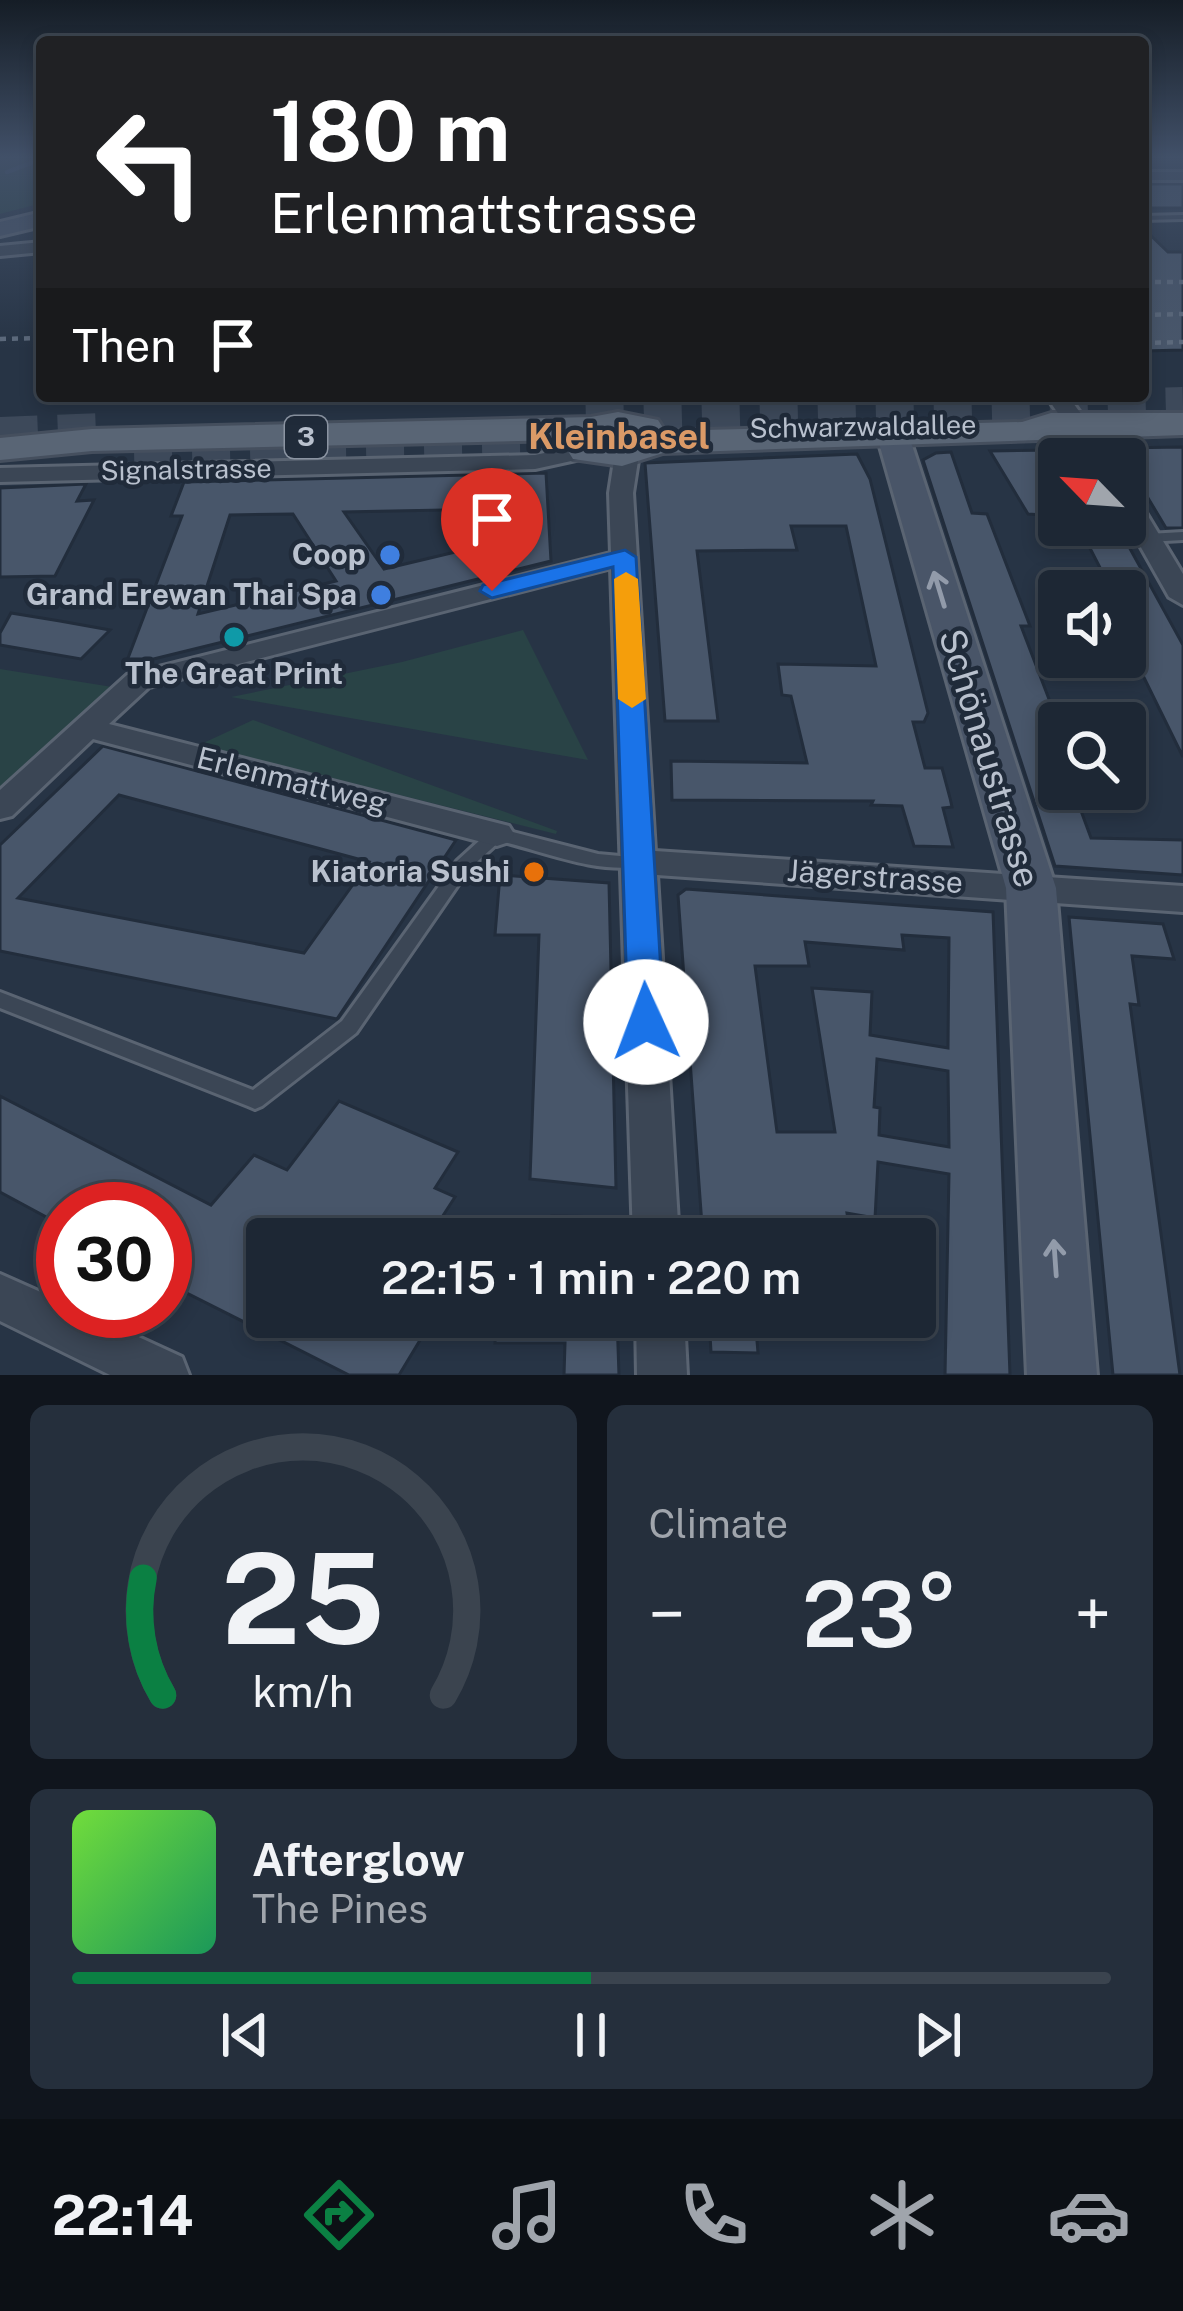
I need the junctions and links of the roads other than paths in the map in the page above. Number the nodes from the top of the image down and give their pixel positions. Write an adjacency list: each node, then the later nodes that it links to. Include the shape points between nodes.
1 (33, 221): 2 (street)
2 (0, 229)
3 (36, 248): 4 (street)
4 (0, 251)
5 (1062, 402): 7 (street)
6 (1183, 424): 7 (main road, Schwarzwaldallee / 3)
7 (1081, 426): 9 (main road, Schwarzwaldallee / 3); 10 (street); 12 (main road, Schwarzwaldallee / 3)
8 (0, 432): 11 (main road, Schwarzwaldallee / 3)
9 (893, 436): 12 (main road, Schwarzwaldallee / 3); 24 (street, Schönaustrasse, one-way to 9)
10 (1089, 438)
11 (92, 440): 12 (main road, Schwarzwaldallee / 3, via 519,433); 13 (main road, Schwarzwaldallee / 3)
12 (611, 443): 14 (street, Signalstrasse, via 536,462); 18 (street)
13 (0, 449)
14 (0, 475)
15 (1146, 535): 17 (street)
16 (1183, 536): 17 (lane)
17 (1148, 538): 19 (street)
18 (625, 557): 20 (street, via 138,681); 23 (street)
19 (1183, 597)
20 (87, 728): 21 (street); 22 (street, Erlenmattweg)
21 (0, 808)
22 (496, 834): 23 (lane, Erlenmattweg); 26 (lane, via 464,865 349,1027 255,1100)
23 (639, 862): 24 (street, Jägerstrasse); 27 (street)
24 (1031, 888): 25 (street, Jägerstrasse); 32 (street, Schönaustrasse, one-way to 24)
25 (1183, 899)
26 (0, 1000)
27 (655, 1218)
28 (0, 1297): 30 (street)
29 (660, 1338): 31 (street)
30 (164, 1375)
31 (662, 1375)
32 (1063, 1375)

